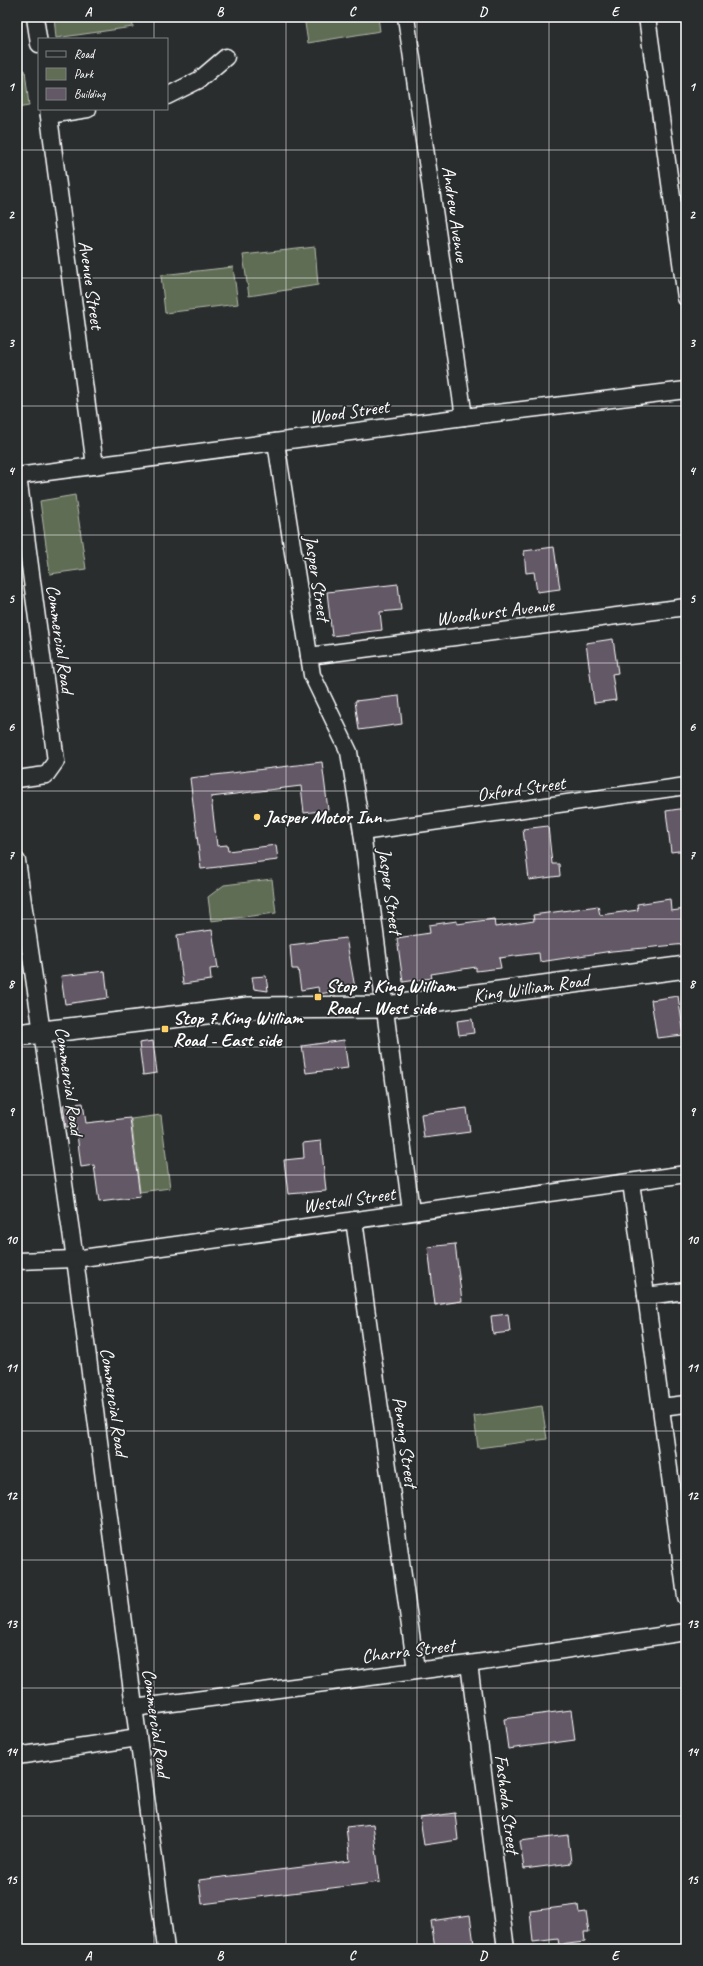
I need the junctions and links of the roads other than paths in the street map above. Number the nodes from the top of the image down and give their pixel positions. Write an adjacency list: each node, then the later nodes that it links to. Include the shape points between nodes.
1 (35, 17): 4 (street)
2 (406, 17): 11 (street, Andrew Avenue)
3 (647, 17): 9 (street)
4 (38, 38)
5 (226, 57): 6 (street, via 199,80)
6 (168, 96)
7 (75, 110): 8 (street)
8 (48, 112): 13 (street, Avenue Street)
9 (686, 298)
10 (686, 390): 11 (street, Wood Street)
11 (464, 416): 12 (street, Wood Street)
12 (276, 442): 13 (street, Wood Street); 16 (street, Jasper Street)
13 (95, 466): 14 (street, Wood Street)
14 (17, 476): 17 (street, Commercial Road, via 56,761 46,775)
15 (686, 607): 16 (street, Woodhurst Avenue)
16 (309, 656): 19 (street, Jasper Street, via 312,675 349,752)
17 (17, 779)
18 (686, 786): 19 (street, Oxford Street)
19 (362, 832): 22 (street, Jasper Street)
20 (17, 861): 23 (street, Commercial Road)
21 (686, 967): 22 (main road, King William Road)
22 (386, 1007): 23 (main road, King William Road, via 249,1008); 27 (street, Jasper Street)
23 (42, 1033): 24 (main road, King William Road); 29 (street, Commercial Road)
24 (17, 1035)
25 (686, 1174): 26 (street, Westall Street)
26 (631, 1182): 27 (street, Westall Street); 32 (street)
27 (411, 1211): 28 (street, Westall Street)
28 (354, 1220): 29 (street, Westall Street); 39 (street, Penong Street)
29 (75, 1259): 30 (street, Westall Street); 40 (street, Commercial Road)
30 (17, 1261)
31 (686, 1291): 32 (street)
32 (646, 1296): 34 (street)
33 (686, 1404): 34 (street)
34 (661, 1407): 35 (street)
35 (684, 1560): 36 (street)
36 (686, 1597)
37 (686, 1632): 38 (street, Charra Street)
38 (469, 1664): 39 (street, Charra Street); 44 (street, Fashoda Street)
39 (416, 1670): 40 (street, Charra Street)
40 (134, 1708): 41 (street, Commercial Road)
41 (138, 1738): 42 (street); 43 (street, Commercial Road)
42 (17, 1756)
43 (166, 1949)
44 (506, 1949)

